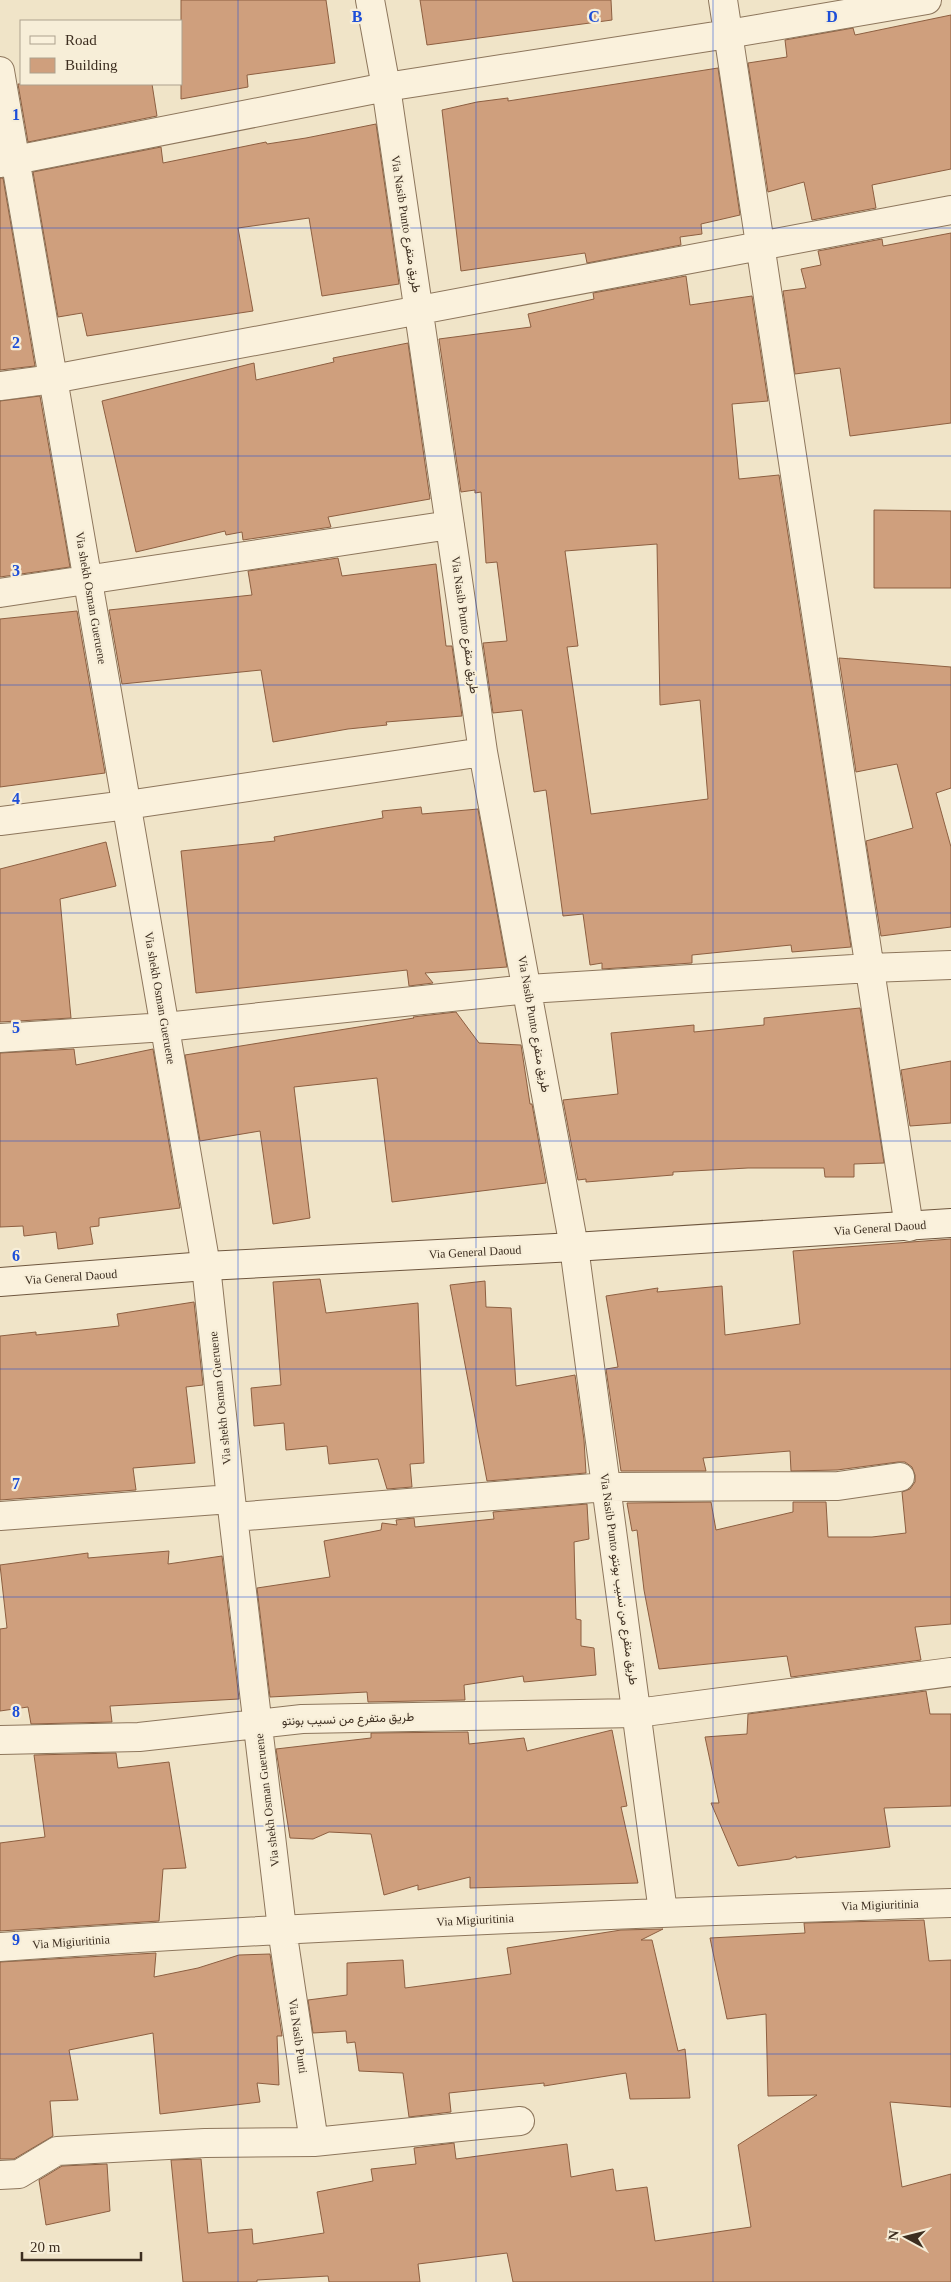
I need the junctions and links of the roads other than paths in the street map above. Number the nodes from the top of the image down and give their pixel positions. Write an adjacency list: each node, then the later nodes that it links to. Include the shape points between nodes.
1 (370, 0): 6 (street, Via Nasib Punto طريق متفرع)
2 (723, 0): 4 (street)
3 (927, 0): 4 (street)
4 (728, 34): 6 (street); 9 (street)
5 (0, 71): 7 (street, Via shekh Osman Gueruene)
6 (386, 87): 7 (street); 10 (street, Via Nasib Punto طريق متفرع)
7 (8, 162): 11 (street, Via shekh Osman Gueruene)
8 (951, 210): 9 (street)
9 (760, 247): 10 (street); 20 (street)
10 (419, 311): 11 (street); 13 (street, Via Nasib Punto طريق متفرع)
11 (53, 379): 12 (street); 14 (street, Via shekh Osman Gueruene)
12 (0, 386)
13 (450, 525): 14 (street); 16 (street, Via Nasib Punto طريق متفرع)
14 (88, 580): 15 (street); 17 (street, Via shekh Osman Gueruene)
15 (0, 593)
16 (483, 752): 17 (street); 21 (street, Via Nasib Punto طريق متفرع)
17 (127, 805): 18 (street); 22 (street, Via shekh Osman Gueruene)
18 (0, 821)
19 (951, 965): 20 (street)
20 (870, 968): 21 (street); 25 (street)
21 (528, 989): 22 (street); 26 (street, Via Nasib Punto طريق متفرع)
22 (165, 1027): 23 (street); 27 (street, Via shekh Osman Gueruene)
23 (0, 1038)
24 (951, 1223): 25 (street, Via General Daoud)
25 (909, 1226): 26 (street, Via General Daoud)
26 (574, 1247): 27 (street, Via General Daoud); 30 (street, Via Nasib Punto طريق متفرع من نسيب بونتو)
27 (206, 1266): 28 (street, Via General Daoud); 31 (street, Via shekh Osman Gueruene)
28 (0, 1282)
29 (900, 1477): 30 (street, via 838,1486)
30 (606, 1487): 31 (street); 34 (street, Via Nasib Punto طريق متفرع من نسيب بونتو)
31 (233, 1508): 32 (street); 35 (street, Via shekh Osman Gueruene)
32 (0, 1516)
33 (951, 1672): 34 (street, طريق متفرع من نسيب بونتو)
34 (637, 1713): 35 (street, طريق متفرع من نسيب بونتو, via 302,1719); 38 (street, Via Nasib Punto طريق متفرع من نسيب بونتو)
35 (258, 1723): 36 (street, طريق متفرع من نسيب بونتو, via 139,1737); 39 (street, Via shekh Osman Gueruene)
36 (0, 1740)
37 (951, 1903): 38 (street, Via Migiuritinia)
38 (663, 1912): 39 (street, Via Migiuritinia)
39 (282, 1930): 40 (street, Via Migiuritinia); 42 (street, Via Nasib Punti)
40 (0, 1947)
41 (520, 2121): 42 (street)
42 (314, 2142): 43 (street, via 205,2143 57,2152 19,2174)
43 (0, 2175)

